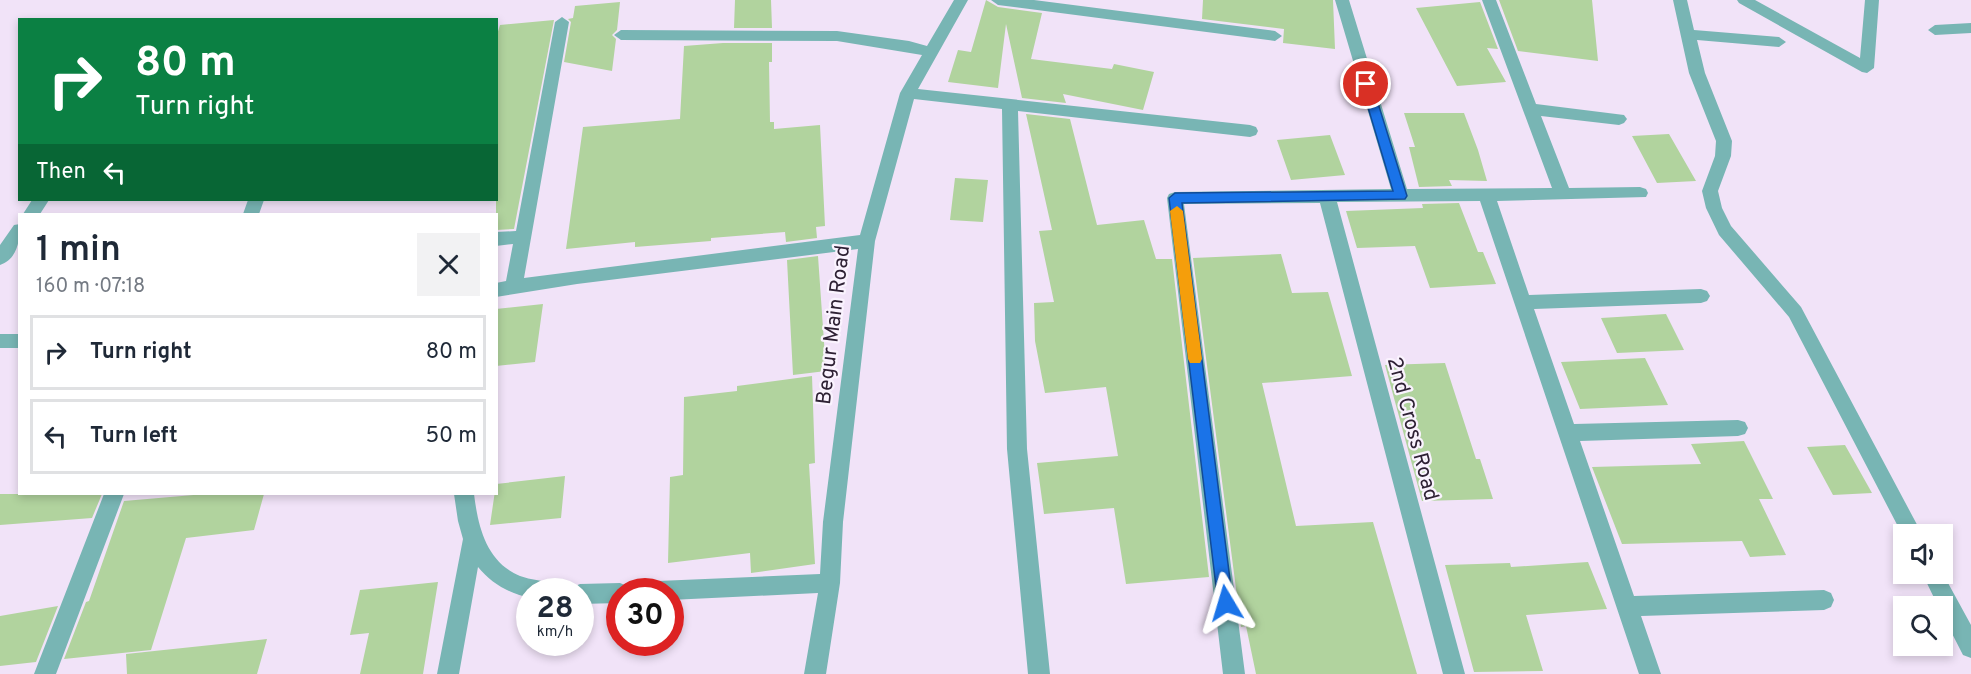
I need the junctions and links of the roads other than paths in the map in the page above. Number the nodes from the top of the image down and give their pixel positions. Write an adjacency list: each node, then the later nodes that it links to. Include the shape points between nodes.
1 (962, 0): 15 (street, Begur Main Road)
2 (998, 0): 13 (street)
3 (1342, 0): 25 (street)
4 (1489, 0): 18 (street)
5 (1680, 0): 11 (street)
6 (1744, 0): 7 (street, via 1868,68)
7 (1872, 0)
8 (562, 22): 27 (street)
9 (1971, 28): 10 (street)
10 (1935, 30)
11 (1688, 34): 14 (street); 41 (street, via 1697,73 1724,141 1723,156 1710,191 1714,208 1725,230 1795,312)
12 (621, 35): 15 (street, via 837,36)
13 (1275, 36)
14 (1779, 42)
15 (931, 52): 16 (street, Begur Main Road)
16 (908, 93): 17 (street); 29 (street, Begur Main Road)
17 (1010, 105): 20 (street); 53 (street, via 1017,449)
18 (1531, 109): 19 (street); 23 (street)
19 (1619, 119)
20 (1250, 130)
21 (1640, 193): 23 (street)
22 (1486, 194): 23 (street); 25 (street); 34 (street)
23 (1563, 194)
24 (1327, 196): 25 (street); 54 (street, via 1175,198); 55 (street, 2nd Cross Road)
25 (1401, 196)
26 (18, 233): 30 (street)
27 (522, 237): 28 (street); 31 (street)
28 (498, 239)
29 (867, 241): 31 (street); 44 (street, Begur Main Road, via 833,522)
30 (0, 258)
31 (514, 287): 32 (street)
32 (498, 290)
33 (1701, 296): 34 (street)
34 (1523, 302): 38 (street)
35 (0, 341): 36 (street)
36 (18, 341)
37 (1738, 428): 38 (street)
38 (1568, 433): 48 (street)
39 (114, 495): 50 (street)
40 (464, 495): 42 (street)
41 (1907, 524)
42 (473, 540): 43 (street, via 487,565); 51 (street)
43 (516, 584)
44 (830, 584): 46 (street); 52 (street, Begur Main Road)
45 (1938, 584): 49 (street)
46 (684, 590)
47 (1824, 600): 48 (street)
48 (1628, 606): 56 (street)
49 (1971, 647)
50 (45, 674)
51 (448, 674)
52 (815, 674)
53 (1040, 674)
54 (1234, 674)
55 (1454, 674)
56 (1650, 674)

